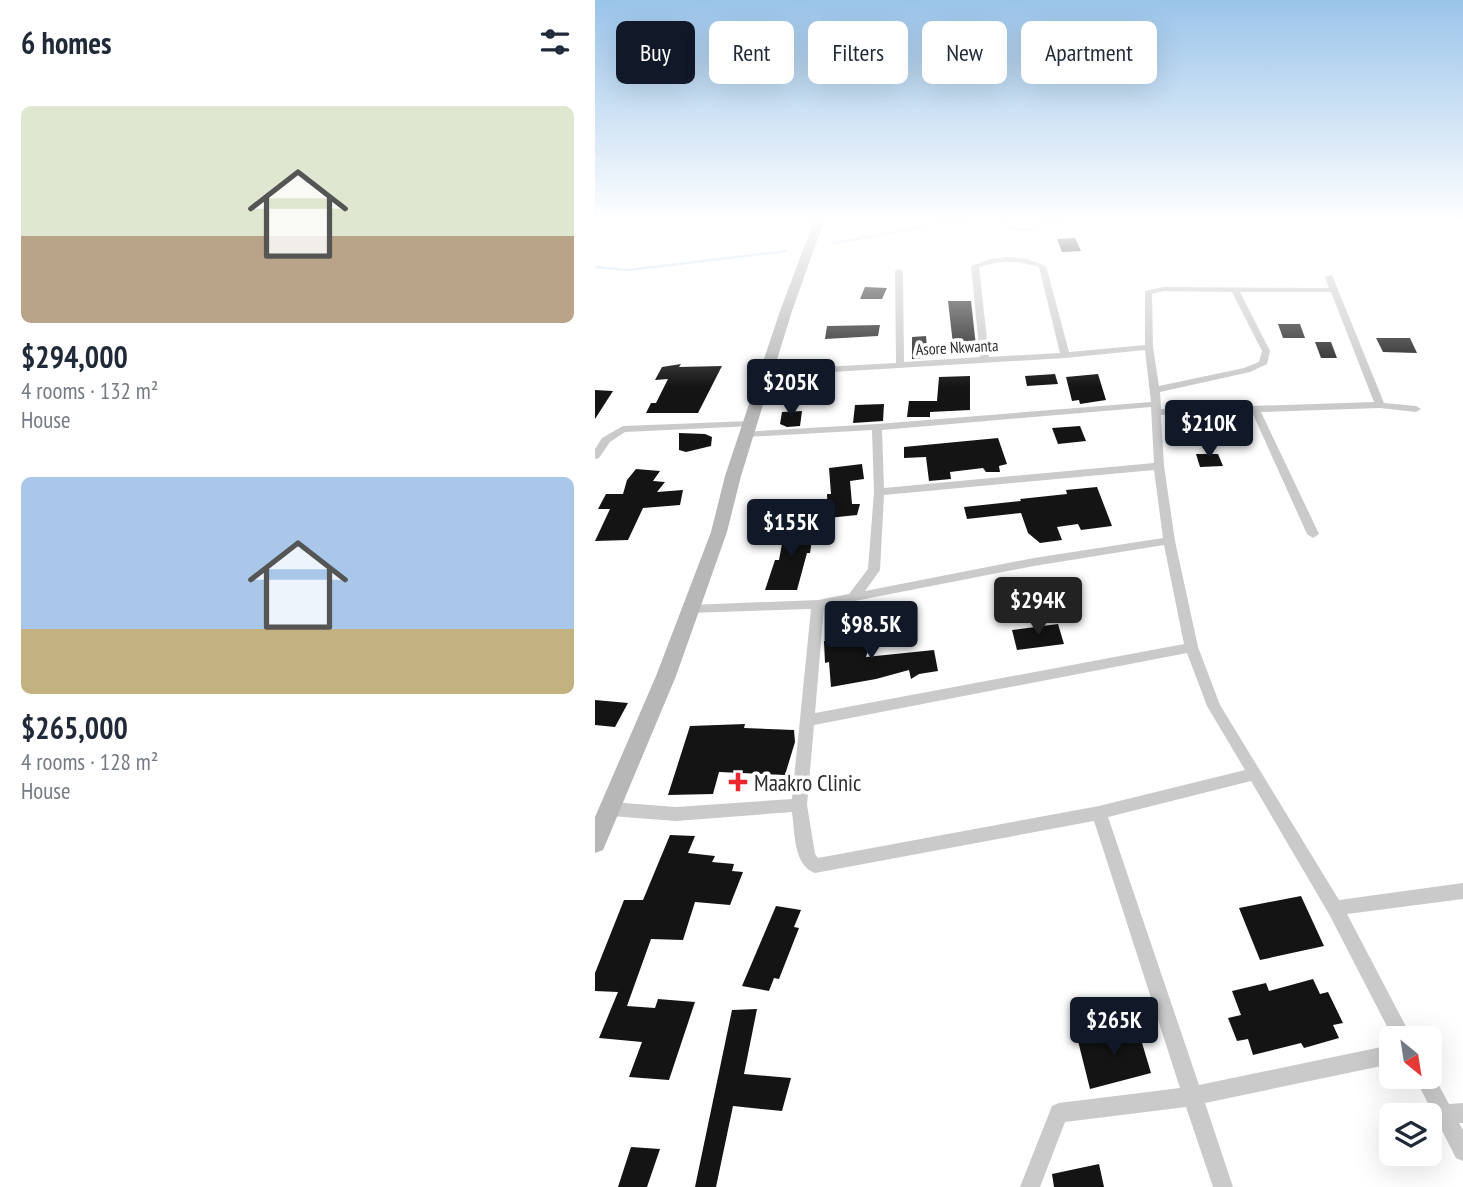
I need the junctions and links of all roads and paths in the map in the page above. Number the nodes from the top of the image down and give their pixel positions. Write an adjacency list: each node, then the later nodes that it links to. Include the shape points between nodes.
1 (799, 276): 12 (street)
2 (899, 276): 11 (street)
3 (976, 276): 10 (street)
4 (1045, 276): 9 (street)
5 (1329, 277): 7 (street)
6 (1234, 290): 7 (street); 8 (street, via 1148,293); 13 (street, via 1266,351 1263,364)
7 (1333, 290): 14 (street)
8 (1149, 347): 9 (street, Asore Nkwanta); 13 (street)
9 (1065, 355): 10 (street, Asore Nkwanta)
10 (985, 360): 11 (street, Asore Nkwanta)
11 (900, 365): 12 (street, Asore Nkwanta)
12 (766, 373): 18 (street)
13 (1156, 402): 16 (street); 17 (street); 20 (street)
14 (1380, 405): 15 (street); 16 (street)
15 (1416, 409)
16 (1255, 410): 22 (street)
17 (877, 427): 18 (street); 21 (street)
18 (748, 429): 19 (street, via 623,429 606,440); 28 (street, via 719,532)
19 (595, 456)
20 (1159, 466): 21 (street); 23 (street)
21 (879, 492): 24 (street)
22 (1313, 534)
23 (1169, 541): 25 (street); 29 (street)
24 (874, 570): 25 (street); 26 (street)
25 (893, 588): 26 (street)
26 (854, 596): 27 (street)
27 (818, 604): 28 (street); 30 (street)
28 (689, 609): 33 (street)
29 (1191, 647): 30 (street); 31 (street, via 1213,706)
30 (809, 720): 32 (street)
31 (1255, 774): 34 (street); 37 (street)
32 (799, 805): 33 (street, via 676,814); 34 (street, via 807,857 815,866)
33 (611, 809): 35 (street)
34 (1099, 813): 41 (street)
35 (595, 844)
36 (1463, 891): 37 (street)
37 (1335, 908): 38 (street)
38 (1397, 1026)
39 (1379, 1057): 41 (street)
40 (1435, 1089): 42 (street)
41 (1193, 1096): 44 (street, via 1059,1113); 45 (street)
42 (1454, 1113): 43 (street)
43 (1463, 1151)
44 (1030, 1187)
45 (1223, 1187)

